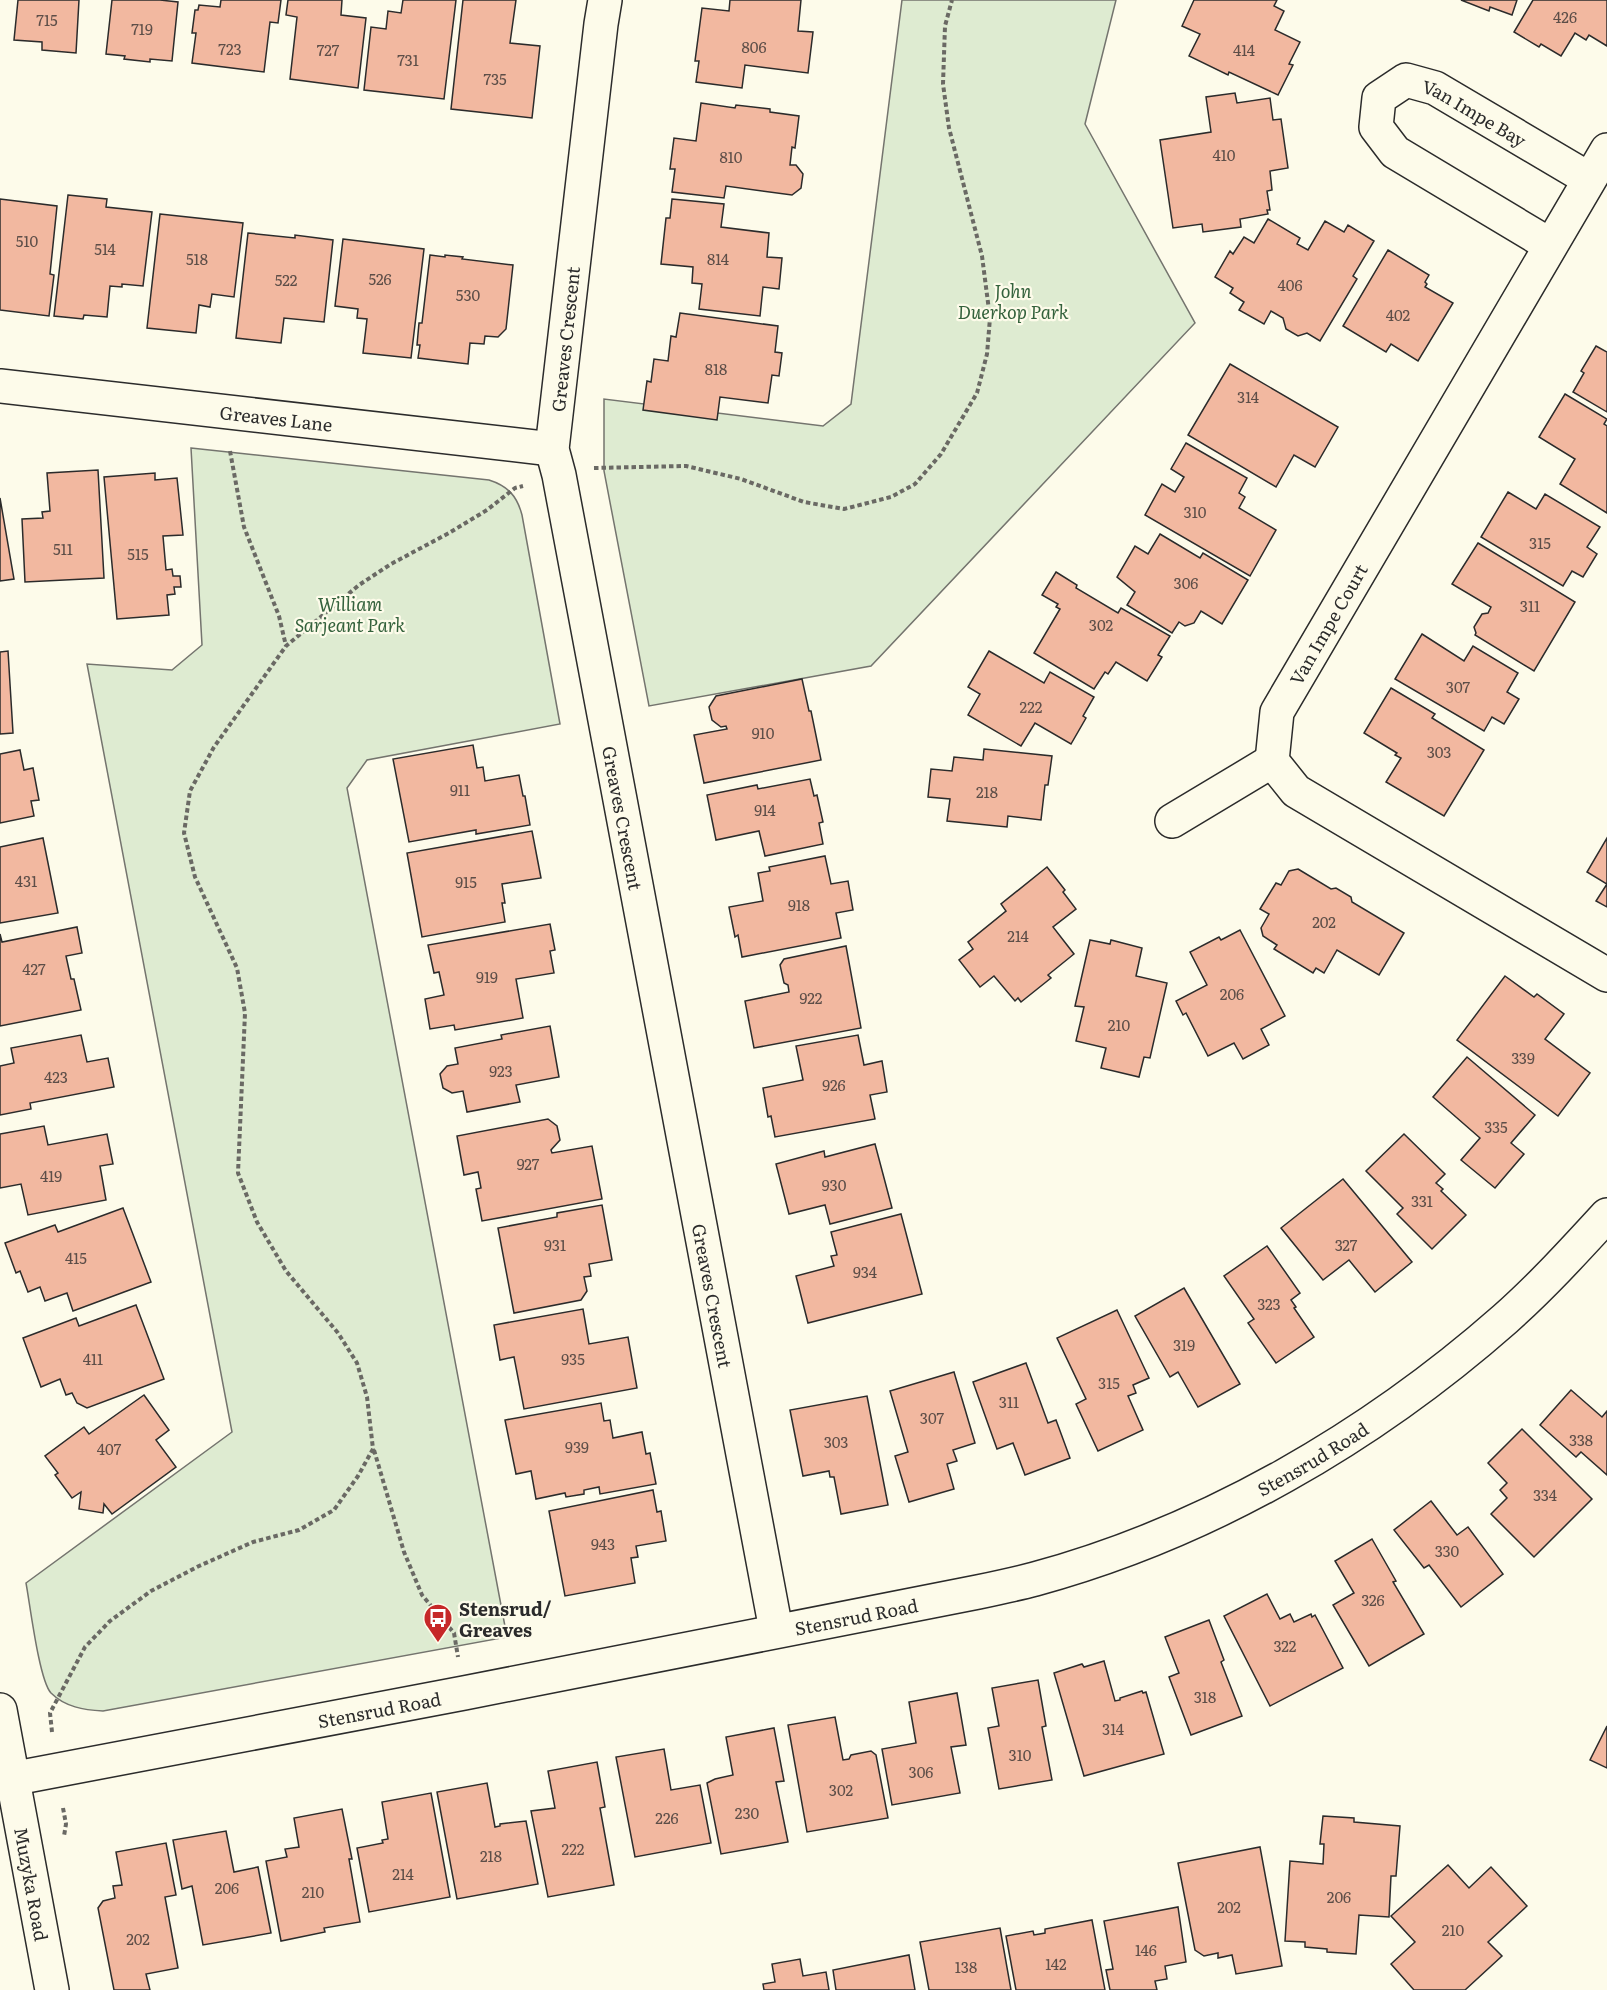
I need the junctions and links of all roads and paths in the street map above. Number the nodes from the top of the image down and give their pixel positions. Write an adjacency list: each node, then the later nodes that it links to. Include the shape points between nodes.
1 (605, 0): 8 (street, Greaves Crescent)
2 (952, 0): 8 (path, via 945,26 943,84 949,128 982,256 990,318 987,354 977,393 942,454 915,484 891,497 844,509 804,502 741,479 686,466 591,468)
3 (1607, 150): 4 (street, Van Impe Court)
4 (1589, 179): 5 (street, Van Impe Court); 5 (street, Van Impe Bay, via 1435,88 1406,80 1379,98 1376,127 1395,152)
5 (1550, 245): 10 (street, Van Impe Court, via 1277,712)
6 (0, 386): 8 (street, Greaves Lane)
7 (230, 443): 9 (path, via 244,527 279,616)
8 (556, 462): 9 (path, via 487,510 359,585); 15 (street, Greaves Crescent)
9 (286, 646): 14 (path, via 214,747 190,791 184,833 195,876 237,968 245,1013 238,1173 257,1222 286,1271 338,1333 357,1363 367,1396)
10 (1272, 761): 11 (street); 12 (street, via 1296,791)
11 (1172, 821)
12 (1607, 975)
13 (1607, 1215): 15 (street, Stensrud Road, via 1562,1265 1446,1368 1384,1414 1251,1493 1181,1527 1035,1579)
14 (373, 1449): 16 (path, via 404,1552 422,1595); 18 (path, via 334,1510 299,1530 253,1542 199,1566 151,1591 110,1621 85,1647)
15 (776, 1630): 19 (street, Stensrud Road)
16 (454, 1633)
17 (0, 1710): 19 (street, Muzyka Road)
18 (50, 1713)
19 (6, 1780): 20 (street, Muzyka Road)
20 (52, 1990)

